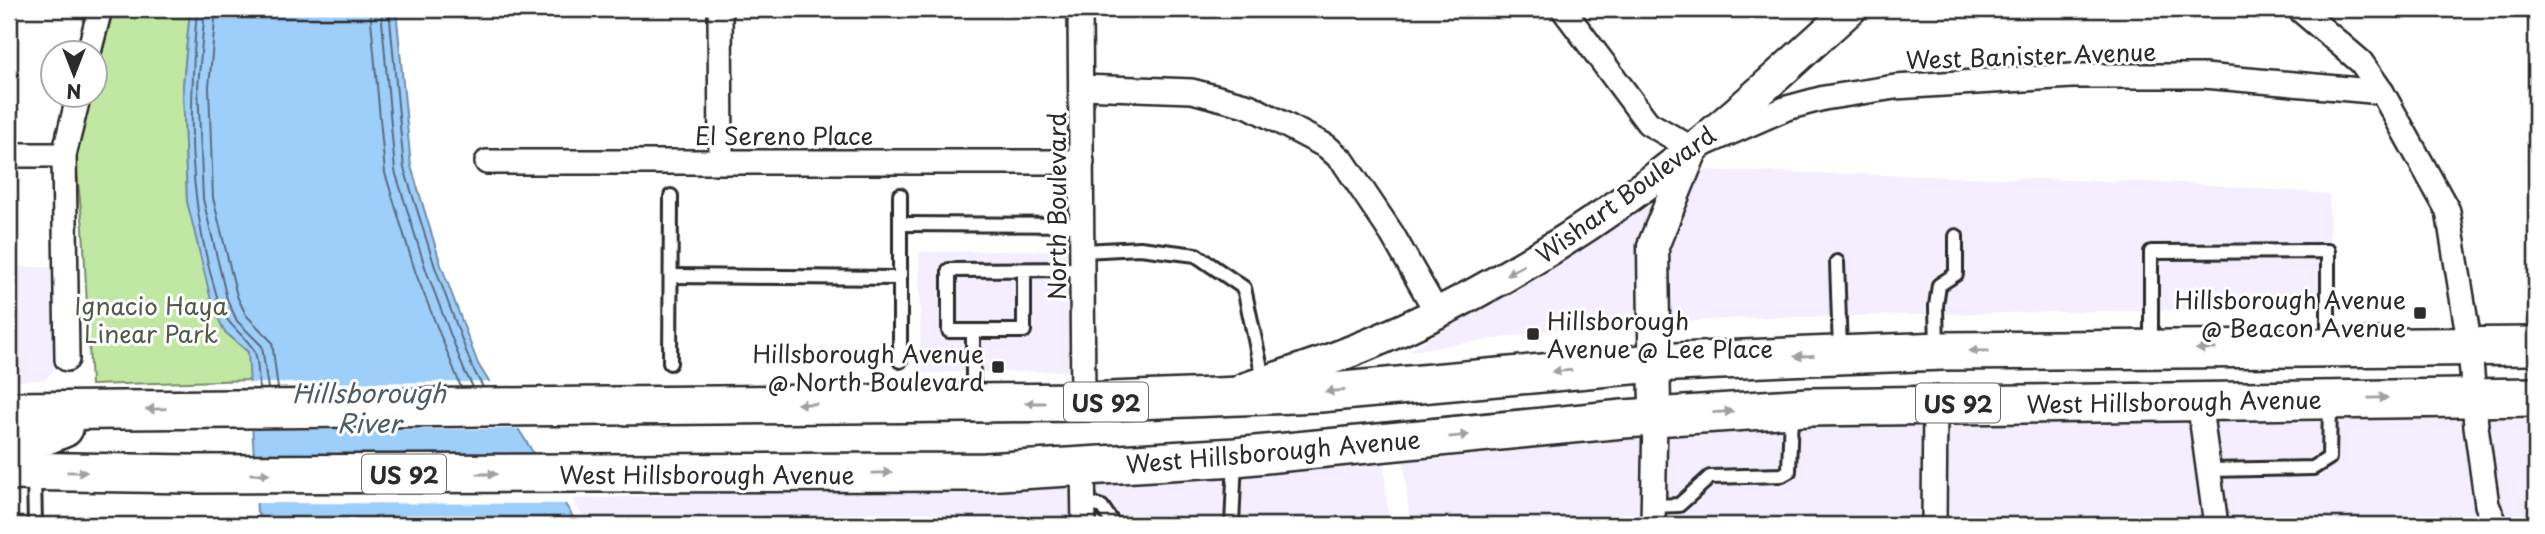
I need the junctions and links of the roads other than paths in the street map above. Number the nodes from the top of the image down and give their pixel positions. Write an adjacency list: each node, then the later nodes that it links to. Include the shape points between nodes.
1 (100, 9): 7 (street)
2 (720, 9): 14 (street)
3 (1080, 9): 8 (street, North Boulevard)
4 (1563, 9): 11 (street, via 1648,123)
5 (1851, 9): 11 (street, Wishart Boulevard)
6 (2299, 9): 9 (street, via 2361,62)
7 (93, 38)
8 (1081, 87): 16 (street, North Boulevard); 27 (street, via 1192,92 1249,106 1326,146 1343,161)
9 (2382, 92): 11 (street, West Banister Avenue, via 2204,76 2072,76 1895,87 1787,108); 29 (street, via 2448,211)
10 (76, 108): 13 (street)
11 (1693, 149): 27 (street, Wishart Boulevard, one-way to 27, via 1526,264); 38 (street, via 1653,246)
12 (9, 155): 13 (street)
13 (64, 155): 35 (street)
14 (721, 161): 15 (street, El Sereno Place); 16 (street, El Sereno Place)
15 (487, 162)
16 (1082, 162): 20 (street, North Boulevard)
17 (900, 195): 19 (lane)
18 (671, 196): 25 (lane)
19 (900, 224): 20 (lane); 26 (lane)
20 (1083, 225): 22 (street, North Boulevard)
21 (1956, 236): 33 (lane, via 1956,274 1939,285)
22 (1083, 260): 24 (lane); 39 (lane, via 1140,248 1196,255 1244,288); 45 (street, North Boulevard)
23 (1837, 262): 34 (lane)
24 (1024, 270): 28 (lane, via 1024,331); 28 (lane, via 949,270 949,331)
25 (671, 276): 26 (lane); 37 (lane)
26 (900, 278): 36 (lane)
27 (1436, 311): 39 (street, Wishart Boulevard, via 1341,355)
28 (973, 331): 46 (lane)
29 (2470, 346): 30 (main road, West Hillsborough Avenue / US 92); 31 (main road, West Hillsborough Avenue / US 92); 40 (street)
30 (2536, 346)
31 (2328, 348): 32 (main road, West Hillsborough Avenue / US 92, one-way to 32); 32 (lane, via 2328,251 2151,253)
32 (2151, 349): 33 (main road, West Hillsborough Avenue / US 92, one-way to 33)
33 (1937, 351): 34 (main road, West Hillsborough Avenue / US 92)
34 (1840, 355): 38 (main road, West Hillsborough Avenue / US 92, one-way to 38)
35 (67, 359)
36 (900, 361)
37 (670, 363)
38 (1654, 363): 42 (main road, West Hillsborough Avenue / US 92, one-way to 42); 51 (street)
39 (1264, 382): 42 (street, Wishart Boulevard)
40 (2473, 397): 41 (main road, West Hillsborough Avenue / US 92); 43 (main road, West Hillsborough Avenue / US 92, one-way to 40); 64 (street, via 2487,505)
41 (2536, 397)
42 (1215, 398): 45 (main road, West Hillsborough Avenue / US 92)
43 (2331, 399): 44 (main road, West Hillsborough Avenue / US 92); 54 (lane, via 2329,458 2324,464)
44 (2199, 401): 47 (main road, West Hillsborough Avenue / US 92); 54 (street)
45 (1083, 402): 46 (main road, West Hillsborough Avenue / US 92, one-way to 46)
46 (973, 403): 49 (main road, West Hillsborough Avenue / US 92, one-way to 49)
47 (1935, 403): 48 (main road, West Hillsborough Avenue / US 92); 62 (street)
48 (1791, 408): 51 (main road, West Hillsborough Avenue / US 92, one-way to 48); 57 (lane, via 1789,471 1710,477 1679,505)
49 (111, 410): 50 (main road, West Hillsborough Avenue / US 92); 52 (main road, via 47,435)
50 (9, 411)
51 (1655, 416): 53 (main road, West Hillsborough Avenue / US 92, one-way to 51); 57 (street)
52 (9, 437)
53 (1235, 457): 56 (main road, West Hillsborough Avenue / US 92); 61 (lane)
54 (2209, 470): 63 (street)
55 (21, 471): 56 (main road, West Hillsborough Avenue / US 92, one-way to 56, via 985,472); 58 (lane)
56 (1083, 483): 59 (street); 60 (lane)
57 (1653, 516)
58 (35, 525)
59 (1084, 525)
60 (1114, 525)
61 (1233, 525)
62 (1934, 525)
63 (2216, 525)
64 (2496, 525)

